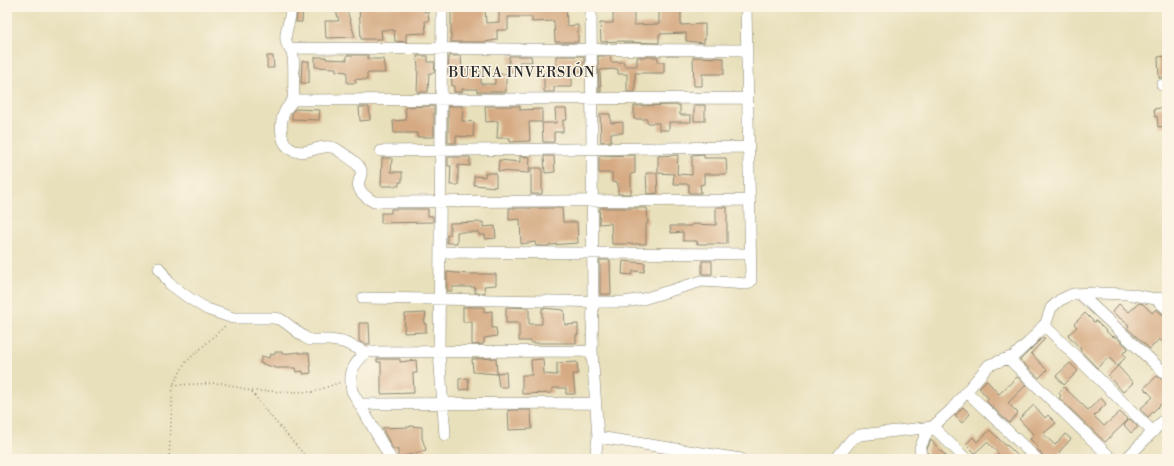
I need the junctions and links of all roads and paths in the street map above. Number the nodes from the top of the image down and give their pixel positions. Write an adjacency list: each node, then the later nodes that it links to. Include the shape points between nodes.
1 (290, 7): 5 (street, via 286,33)
2 (442, 7): 6 (street)
3 (591, 7): 7 (street)
4 (746, 7): 8 (street)
5 (288, 48): 6 (street); 12 (street, via 293,55)
6 (441, 49): 7 (street); 10 (street)
7 (591, 50): 8 (street); 11 (street)
8 (747, 50): 9 (street)
9 (748, 98): 11 (street); 13 (street)
10 (441, 99): 11 (street); 12 (street); 15 (street)
11 (592, 99): 14 (street)
12 (293, 100): 19 (street, via 285,111 282,123 284,142 289,148 303,152 332,146 337,148 358,165 361,171 359,187 366,197 374,202)
13 (748, 147): 14 (street); 17 (street)
14 (592, 149): 15 (street); 18 (street)
15 (441, 150): 16 (street); 19 (street)
16 (381, 151)
17 (750, 200): 18 (street); 22 (street)
18 (593, 201): 19 (street); 21 (street)
19 (440, 202): 20 (street)
20 (440, 252): 21 (street); 27 (street)
21 (593, 253): 22 (street); 28 (street)
22 (750, 254): 28 (street, via 751,281 747,284 702,281 643,299 624,302)
23 (159, 268): 30 (street, via 170,284 189,298 207,309)
24 (1080, 294): 26 (street, via 1128,294); 31 (street, via 1073,294 1060,300 1051,308); 36 (street)
25 (363, 298): 27 (street)
26 (1162, 298): 29 (street)
27 (440, 299): 28 (street); 34 (street)
28 (594, 301): 32 (street)
29 (1167, 308)
30 (233, 318): 33 (street, via 280,319 310,340 343,342); 38 (path, via 185,363)
31 (1044, 325): 35 (street, via 1014,356); 46 (street)
32 (592, 351): 34 (street); 41 (street)
33 (366, 352): 34 (street); 42 (street, via 353,365 350,380)
34 (439, 352): 43 (street)
35 (1008, 358): 40 (street, via 989,365); 58 (street)
36 (1167, 376)
37 (341, 382): 39 (path, via 313,392)
38 (173, 384): 39 (path, via 222,383); 49 (path)
39 (251, 391): 50 (path)
40 (967, 392): 45 (street); 57 (street)
41 (596, 403): 43 (street); 48 (street)
42 (359, 404): 43 (street); 51 (street)
43 (443, 404): 47 (street)
44 (1167, 417): 46 (street)
45 (933, 427): 54 (street, via 860,435 852,439); 55 (street, via 922,442); 56 (street)
46 (1153, 432): 59 (street)
47 (444, 435)
48 (598, 437): 52 (street); 53 (street)
49 (169, 459)
50 (308, 459)
51 (391, 459)
52 (595, 459)
53 (741, 459)
54 (836, 459)
55 (921, 459)
56 (966, 459)
57 (1037, 459)
58 (1112, 459)
59 (1126, 459)

